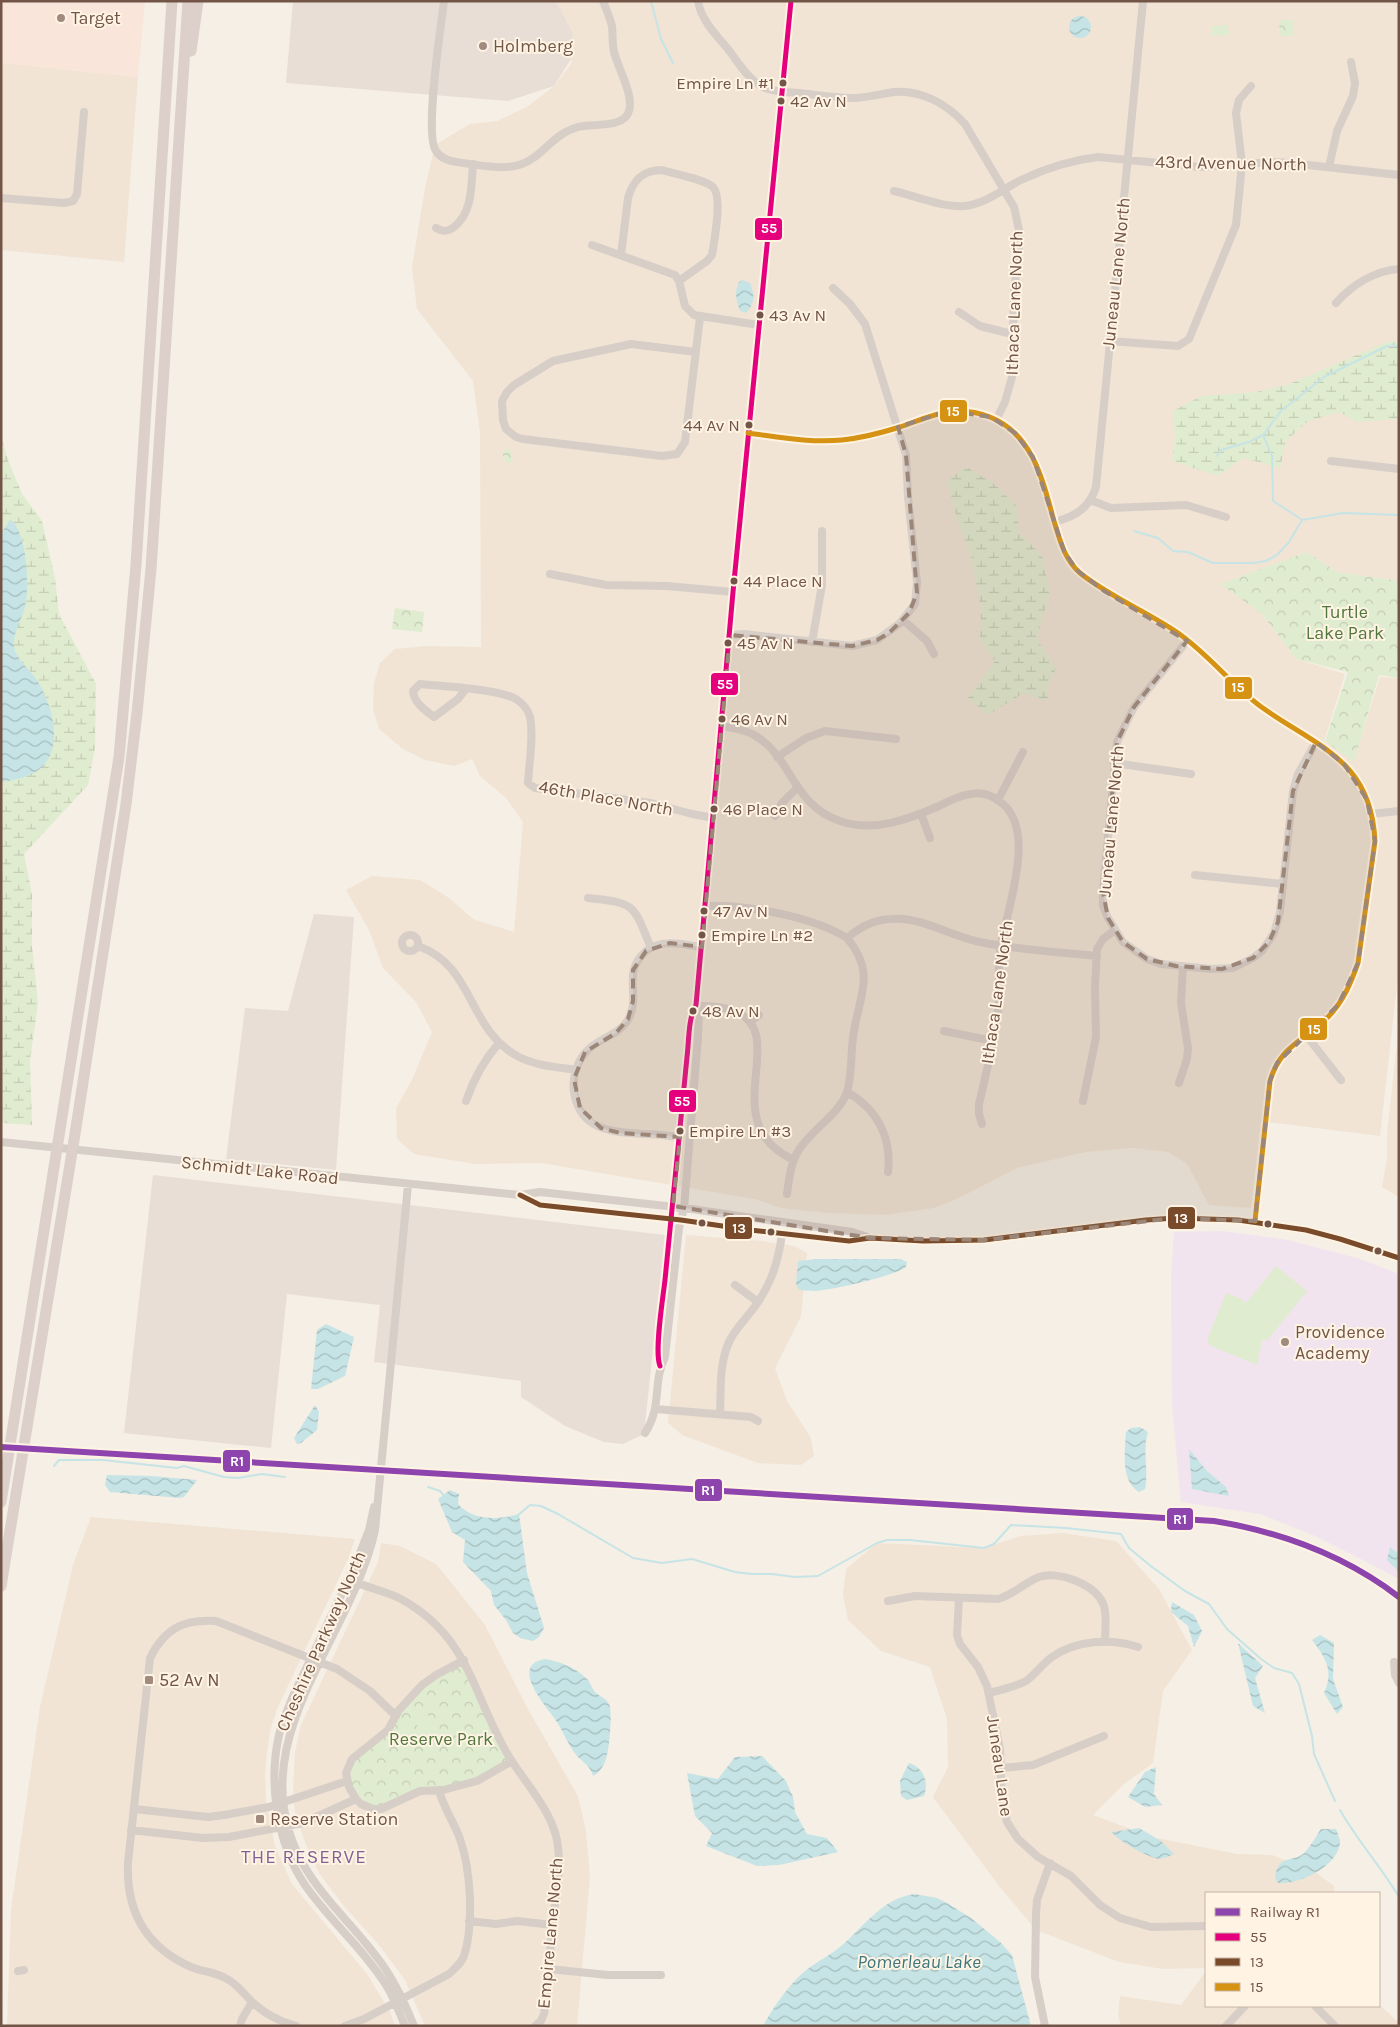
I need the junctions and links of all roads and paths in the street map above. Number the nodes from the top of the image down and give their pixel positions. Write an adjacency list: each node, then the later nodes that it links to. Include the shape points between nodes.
1 (172, 1): 116 (highway, via 129,660 119,757)
2 (188, 1): 12 (highway)
3 (198, 1): 12 (highway, via 188,80)
4 (444, 1): 15 (street, via 432,143 446,160)
5 (603, 1): 15 (street, via 612,26 614,52 626,88 629,111 621,121 566,131 522,165)
6 (698, 1): 11 (street, Ithaca Lane North, via 711,29 758,84)
7 (791, 1): 11 (street)
8 (1143, 1): 14 (street, Juneau Lane North)
9 (1351, 62): 17 (street, via 1353,96 1337,131)
10 (1251, 86): 16 (street, via 1239,100 1236,113)
11 (782, 91): 19 (street, Ithaca Lane North, via 857,98 897,92 922,95 956,114 972,134); 31 (street)
12 (182, 94): 118 (highway, via 151,569 126,804)
13 (84, 112): 21 (street, via 76,198 69,204)
14 (1128, 159): 16 (street, 43rd Avenue North, via 1193,166); 19 (street, 43rd Avenue North, via 1086,158 1030,176); 33 (street, Juneau Lane North)
15 (473, 164): 22 (street, via 469,200 463,217 450,230 442,232)
16 (1242, 164): 17 (street, 43rd Avenue North, via 1273,162); 33 (street, via 1236,225 1189,339 1178,346)
17 (1328, 167): 18 (street, 43rd Avenue North)
18 (1399, 175)
19 (1004, 189): 20 (street, 43rd Avenue North, via 976,203 958,206); 32 (street, Ithaca Lane North, via 1014,207 1020,235)
20 (894, 191)
21 (1, 198)
22 (436, 228)
23 (592, 245): 24 (street)
24 (621, 255): 26 (street, via 669,272); 26 (street, via 628,198 640,176 662,170 708,184 716,191 718,201 712,256)
25 (1399, 269): 28 (street, via 1367,278)
26 (679, 281): 30 (street, via 685,306)
27 (833, 288): 36 (street, via 865,324)
28 (1336, 303)
29 (959, 312): 32 (street, via 980,326)
30 (700, 317): 31 (street); 34 (street)
31 (759, 325): 37 (street)
32 (1012, 334): 35 (street, Ithaca Lane North, via 1010,390)
33 (1109, 341): 40 (street, Juneau Lane North, via 1097,480)
34 (696, 352): 34 (street, via 685,442 678,454 662,456 523,439 506,429 502,401 507,392 552,361 631,344)
35 (996, 420): 36 (street, via 977,413 948,411); 42 (street, via 1015,433 1033,457)
36 (898, 427): 37 (street, via 842,440); 46 (street, via 906,455 917,582 915,604)
37 (748, 434): 45 (street)
38 (1331, 461): 39 (street)
39 (1399, 469)
40 (1090, 500): 41 (street, via 1111,508 1186,505); 42 (street, via 1078,513)
41 (1226, 517)
42 (1055, 522): 48 (street, via 1064,551 1077,570 1104,591)
43 (822, 531): 49 (street, via 822,585)
44 (550, 574): 45 (street, via 606,585)
45 (733, 592): 47 (street)
46 (903, 620): 49 (street, via 877,640 864,645); 50 (street, via 927,641)
47 (730, 634): 49 (street); 52 (street)
48 (1187, 641): 54 (street, via 1260,706); 57 (street, Juneau Lane North, via 1134,707 1117,742)
49 (812, 642)
50 (934, 654)
51 (465, 690): 51 (street, via 420,684 413,691 424,710 434,717); 65 (street, 46th Place North, via 500,694 516,699 526,707 532,735 528,783 535,788 651,803)
52 (722, 726): 56 (street, via 753,734); 65 (street)
53 (896, 739): 56 (street, via 825,731 806,738)
54 (1316, 742): 63 (street, via 1334,754 1354,775 1368,800); 68 (street, via 1298,774 1293,791)
55 (1023, 752): 60 (street)
56 (777, 757): 59 (street)
57 (1114, 763): 58 (street); 71 (street, Juneau Lane North, via 1103,906)
58 (1191, 774)
59 (797, 788): 62 (street, via 828,816 855,825 883,824); 64 (street, via 782,803)
60 (998, 800): 62 (street, via 987,795 969,794); 73 (street, Ithaca Lane North, via 1011,812 1019,846 1012,899)
61 (1399, 811): 63 (street)
62 (921, 814): 66 (street)
63 (1371, 814): 83 (street, via 1375,841 1358,963 1338,1005)
64 (775, 816)
65 (713, 818): 70 (street)
66 (930, 838)
67 (1195, 875): 68 (street)
68 (1283, 884): 78 (street, Juneau Lane North, via 1278,922 1269,942 1253,958 1233,968)
69 (588, 898): 76 (street, via 618,901 630,906 638,916)
70 (705, 906): 72 (street, via 778,914 823,925); 75 (street)
71 (1114, 930): 77 (street, via 1099,944); 78 (street, Juneau Lane North, via 1134,951 1147,959)
72 (848, 938): 73 (street, via 864,926 891,918 905,919 978,942); 89 (street, via 860,958 865,980 854,1030)
73 (1001, 945): 77 (street); 84 (street, Ithaca Lane North, via 1000,998)
74 (418, 946): 85 (street, via 437,955 458,976 478,1016)
75 (702, 947): 76 (street, via 670,943); 79 (street)
76 (651, 948): 86 (street, via 633,970 633,1001 628,1019 616,1033 592,1045)
77 (1097, 956): 91 (street, via 1096,1037)
78 (1182, 967): 88 (street, via 1181,1004 1188,1048)
79 (696, 1005): 81 (street, via 734,1010); 93 (street, via 692,1017); 101 (street, via 700,1011)
80 (759, 1015): 81 (street)
81 (750, 1022): 95 (street, via 758,1040 754,1108 757,1120 774,1148)
82 (944, 1031): 84 (street)
83 (1306, 1035): 87 (street); 104 (street, via 1283,1055 1273,1072)
84 (992, 1041): 92 (street, Ithaca Lane North, via 980,1104)
85 (499, 1043): 86 (street, via 533,1062); 90 (street, via 482,1063)
86 (576, 1070): 93 (street, via 576,1099 593,1123 611,1132)
87 (1341, 1080)
88 (1179, 1083)
89 (847, 1092): 95 (street); 96 (street, via 868,1107 884,1130 890,1158)
90 (466, 1101)
91 (1083, 1101)
92 (982, 1124)
93 (680, 1136): 100 (street)
94 (1, 1142): 97 (street, Schmidt Lake Road)
95 (794, 1160): 98 (street)
96 (888, 1172)
97 (408, 1185): 99 (street, Schmidt Lake Road); 115 (street, Cheshire Parkway North)
98 (787, 1194)
99 (520, 1195): 100 (street, Schmidt Lake Road, via 540,1192); 102 (street, Schmidt Lake Road, via 540,1204)
100 (673, 1206): 101 (street, Schmidt Lake Road); 102 (street)
101 (684, 1208): 103 (street); 106 (street, Schmidt Lake Road, via 852,1232)
102 (672, 1218): 103 (street, Schmidt Lake Road); 110 (street, via 658,1357)
103 (681, 1220): 105 (street, Schmidt Lake Road); 110 (street, via 665,1357)
104 (1255, 1221): 106 (street, Schmidt Lake Road, via 1146,1220 984,1240); 107 (street, Schmidt Lake Road, via 1315,1232)
105 (782, 1234): 106 (street, Schmidt Lake Road, via 849,1241); 109 (street, via 771,1281)
106 (870, 1238)
107 (1398, 1255)
108 (735, 1285): 109 (street)
109 (758, 1302): 112 (street, via 736,1330 724,1356)
110 (660, 1366): 111 (street)
111 (656, 1409): 112 (street); 114 (street)
112 (720, 1414): 113 (street, via 751,1417)
113 (758, 1421)
114 (645, 1433)
115 (379, 1488): 117 (street, Cheshire Parkway North, via 376,1530); 123 (street, Cheshire Parkway North, via 362,1551)
116 (1, 1502)
117 (358, 1583): 124 (street, Empire Lane North, via 400,1599 422,1614 451,1641); 125 (street, Cheshire Parkway North)
118 (1, 1586)
119 (959, 1598): 120 (street, via 915,1596); 121 (street, via 998,1599 1040,1577 1065,1577 1091,1590 1100,1599 1104,1611); 128 (street, Juneau Lane, via 958,1640 978,1667)
120 (888, 1601)
121 (1105, 1641): 122 (street); 128 (street, via 1061,1651 1026,1680)
122 (1138, 1646)
123 (312, 1658): 125 (street); 136 (street, Cheshire Parkway North, via 279,1735 275,1768); 137 (street, via 216,1621 180,1625 164,1637 150,1658)
124 (464, 1660): 129 (street, via 422,1685); 131 (street, Empire Lane North, via 488,1717)
125 (320, 1661): 129 (street, via 354,1679); 136 (street, Cheshire Parkway North, via 288,1738)
126 (1394, 1662): 127 (street)
127 (1399, 1683)
128 (989, 1693): 132 (street, Juneau Lane)
129 (396, 1716): 133 (street, via 384,1733 352,1759 348,1765)
130 (1104, 1736): 132 (street, via 1033,1765)
131 (512, 1762): 134 (street, via 476,1781); 142 (street, Empire Lane North, via 546,1811 557,1841)
132 (1001, 1768): 140 (street, Juneau Lane, via 1002,1803 1010,1828 1027,1849)
133 (347, 1781): 135 (street); 136 (street)
134 (438, 1790): 135 (street, via 420,1791 381,1809 365,1807); 141 (street, via 464,1852 470,1888)
135 (356, 1799): 138 (street, via 318,1817)
136 (280, 1803): 137 (street, via 208,1817); 138 (street, Cheshire Parkway North)
137 (134, 1809): 139 (street)
138 (284, 1827): 139 (street, via 213,1838); 146 (street, Cheshire Parkway North, via 287,1851 304,1884)
139 (131, 1830): 147 (street, via 129,1893 132,1907 147,1933 156,1945 181,1962 227,1978)
140 (1050, 1863): 143 (street, Juneau Lane, via 1078,1881 1107,1910 1128,1921 1157,1928); 156 (street, via 1037,1900 1036,1915 1035,1977)
141 (469, 1921): 142 (street); 146 (street, via 464,1956 459,1964 449,1974)
142 (553, 1925): 144 (street, Empire Lane North)
143 (1205, 1926)
144 (549, 1969): 145 (street, via 608,1975); 150 (street, Empire Lane North, via 544,2014)
145 (661, 1975)
146 (399, 2000): 153 (street); 154 (street, Cheshire Parkway North); 155 (street, Cheshire Parkway North)
147 (252, 2002): 151 (street); 152 (street)
148 (1244, 2007): 157 (street)
149 (1316, 2007): 158 (street)
150 (538, 2023)
151 (240, 2026)
152 (296, 2026)
153 (345, 2026)
154 (405, 2026)
155 (414, 2026)
156 (1045, 2026)
157 (1226, 2026)
158 (1335, 2026)

